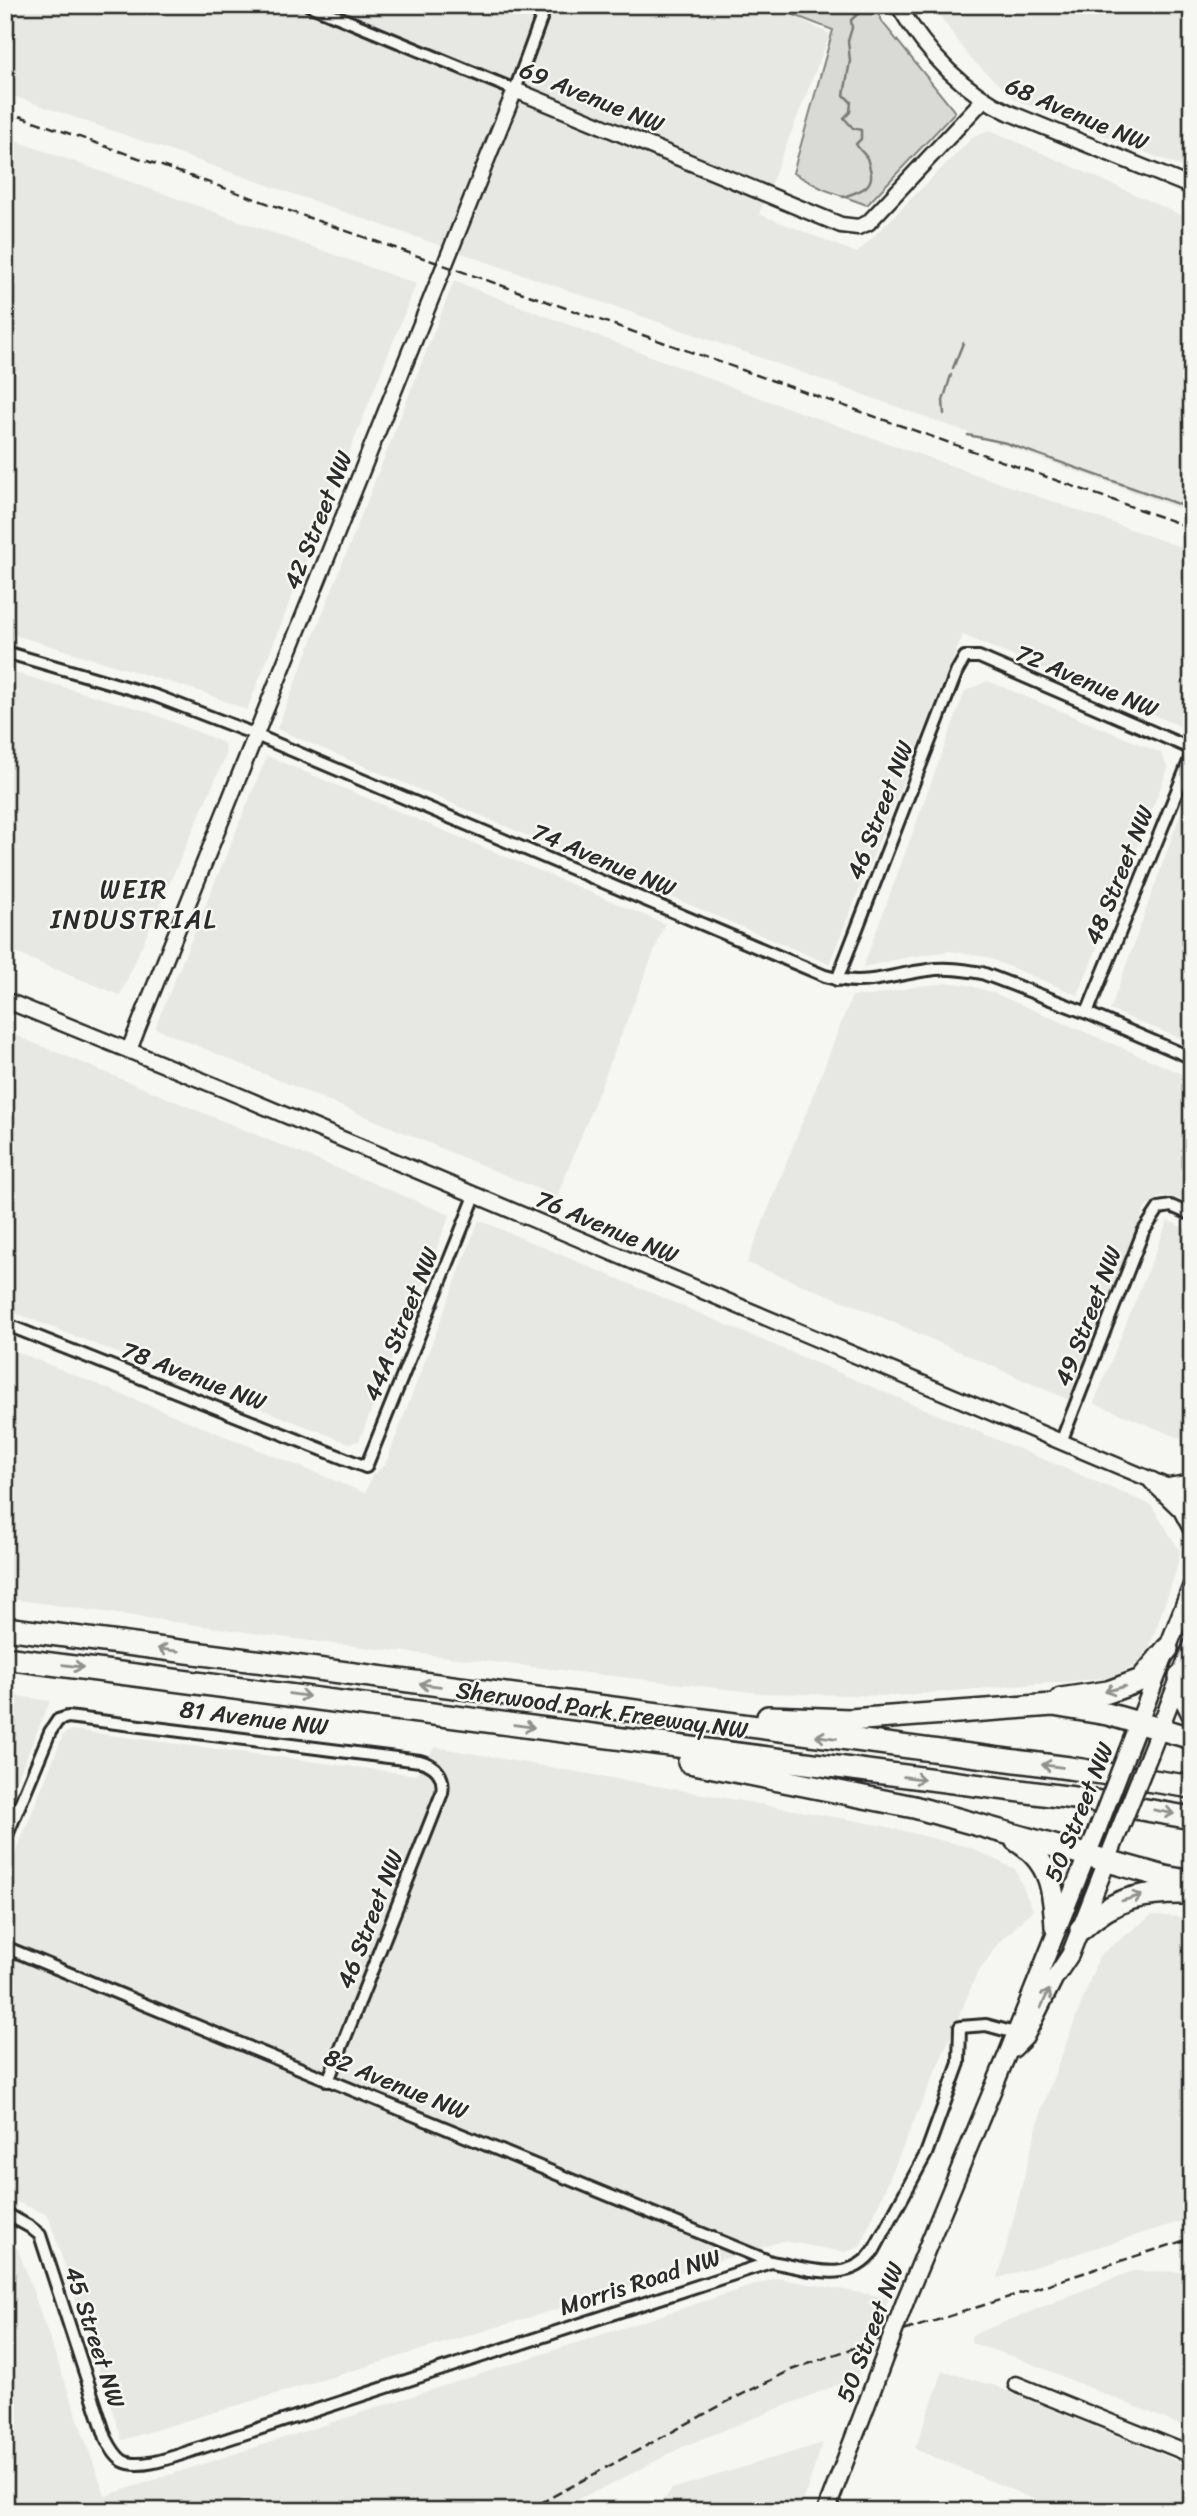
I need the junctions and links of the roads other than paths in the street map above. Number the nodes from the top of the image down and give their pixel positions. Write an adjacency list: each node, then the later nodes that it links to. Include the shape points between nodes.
1 (309, 5): 4 (street, 69 Avenue NW)
2 (547, 5): 4 (street, 42 Street NW)
3 (898, 5): 5 (street, 68 Avenue NW, via 932,53)
4 (514, 90): 5 (street, 69 Avenue NW, via 841,225 858,227 868,223); 9 (street, 42 Street NW)
5 (984, 99): 6 (street, 68 Avenue NW)
6 (1192, 187)
7 (5, 652): 9 (street, 74 Avenue NW, via 156,696)
8 (965, 657): 10 (street, 72 Avenue NW, via 979,657); 11 (street, 46 Street NW)
9 (256, 734): 11 (street, 74 Avenue NW); 14 (street, 42 Street NW)
10 (1192, 751): 13 (street, 48 Street NW)
11 (837, 979): 13 (street, 74 Avenue NW, via 862,982 928,970 965,970)
12 (5, 1000): 14 (street, 76 Avenue NW)
13 (1087, 1013): 15 (street, 74 Avenue NW)
14 (129, 1050): 16 (street, 76 Avenue NW)
15 (1192, 1058)
16 (475, 1196): 19 (street, 76 Avenue NW); 20 (street, 44A Street NW)
17 (1192, 1215): 19 (street, 49 Street NW, via 1171,1206 1159,1208 1143,1232)
18 (5, 1324): 20 (street, 78 Avenue NW)
19 (1061, 1442): 21 (street, 76 Avenue NW)
20 (366, 1467)
21 (1152, 1481): 23 (street, 76 Avenue NW); 25 (main road, via 1182,1510)
22 (1192, 1483): 23 (main road)
23 (1169, 1487): 24 (street, 76 Avenue NW)
24 (1192, 1497)
25 (1192, 1529)
26 (1192, 1585): 29 (main road, 50 Street NW)
27 (5, 1628): 34 (highway, Sherwood Park Freeway NW, one-way to 27)
28 (1192, 1646): 31 (main road, 50 Street NW)
29 (1167, 1649): 32 (highway, one-way to 32, via 1141,1680 1124,1687); 35 (main road, 50 Street NW)
30 (5, 1658): 37 (highway, Sherwood Park Freeway NW, one-way to 37)
31 (1180, 1676): 33 (highway); 36 (main road, 50 Street NW)
32 (1021, 1706): 34 (highway, via 850,1720); 35 (highway, via 1082,1709)
33 (1192, 1712)
34 (696, 1719): 40 (highway, Sherwood Park Freeway NW, one-way to 34)
35 (1138, 1723): 36 (highway); 44 (main road, 50 Street NW, bridge)
36 (1159, 1730): 38 (highway); 45 (main road, 50 Street NW, bridge)
37 (604, 1737): 41 (highway, Sherwood Park Freeway NW, one-way to 41, via 1089,1800); 42 (highway, via 635,1752 874,1798)
38 (1192, 1738)
39 (439, 1772): 43 (street, 81 Avenue NW, via 420,1761 77,1716 61,1718 50,1732); 52 (street, 46 Street NW, via 442,1793)
40 (1192, 1787)
41 (1192, 1818)
42 (999, 1830): 44 (highway); 48 (highway, via 1038,1858 1054,1892)
43 (5, 1840)
44 (1087, 1855): 45 (highway); 48 (main road, 50 Street NW)
45 (1108, 1861): 46 (highway); 49 (main road, 50 Street NW)
46 (1192, 1882)
47 (1192, 1893): 49 (highway, one-way to 47, via 1118,1902 1152,1893)
48 (1056, 1927): 51 (main road, 50 Street NW)
49 (1081, 1929): 51 (main road, 50 Street NW, one-way to 49)
50 (5, 1947): 52 (street, 82 Avenue NW)
51 (1020, 2035): 54 (street, Morris Road NW, via 986,2025 960,2027 958,2063 926,2154 867,2261 844,2272); 58 (main road, 50 Street NW, bridge, via 1007,2055 906,2299)
52 (328, 2081): 54 (street, 82 Avenue NW)
53 (5, 2213): 57 (street, 45 Street NW, via 40,2235 106,2438)
54 (771, 2262): 57 (street, Morris Road NW, via 200,2448 144,2464)
55 (1016, 2384): 56 (street)
56 (1192, 2455)
57 (121, 2460)
58 (825, 2511)

